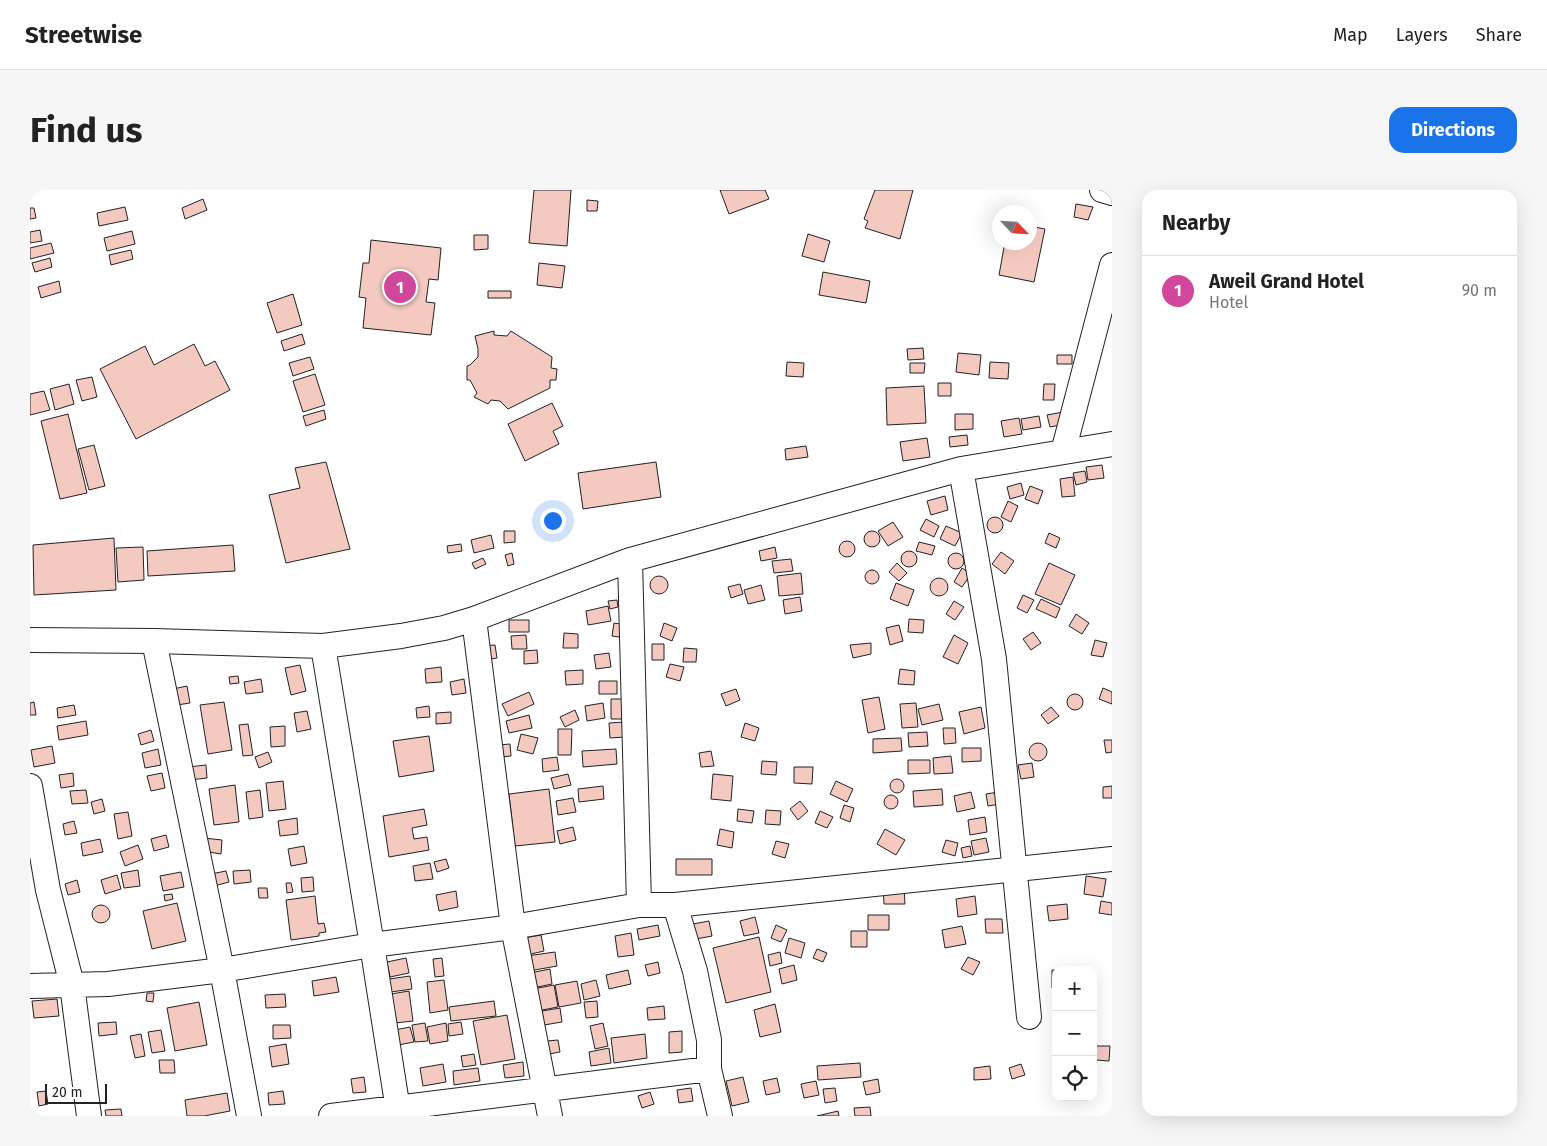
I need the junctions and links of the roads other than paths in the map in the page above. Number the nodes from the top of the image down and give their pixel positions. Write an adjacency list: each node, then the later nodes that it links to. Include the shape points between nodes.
1 (1102, 190): 2 (street)
2 (1112, 193)
3 (1112, 265): 5 (street)
4 (1112, 444): 5 (street)
5 (1063, 452): 6 (street)
6 (961, 469): 7 (street); 14 (street, via 994,659)
7 (630, 560): 8 (street); 16 (street)
8 (474, 619): 11 (street, via 444,628); 18 (street)
9 (30, 640): 10 (street)
10 (154, 640): 11 (street); 20 (street)
11 (322, 646): 19 (street)
12 (30, 786): 15 (street)
13 (1112, 860): 14 (street)
14 (1013, 869): 17 (street); 23 (street)
15 (39, 891): 21 (street)
16 (639, 905): 17 (street); 18 (street)
17 (675, 905): 24 (street, via 695,971 709,1040)
18 (513, 927): 19 (street); 25 (street)
19 (372, 945): 20 (street); 26 (street)
20 (222, 970): 21 (street, via 108,984); 28 (street)
21 (72, 985): 22 (street); 27 (street)
22 (30, 986)
23 (1029, 1017)
24 (709, 1069): 25 (street); 31 (street)
25 (545, 1090): 26 (street); 30 (street)
26 (398, 1112): 29 (street)
27 (89, 1116)
28 (249, 1116)
29 (331, 1116)
30 (550, 1116)
31 (720, 1116)

